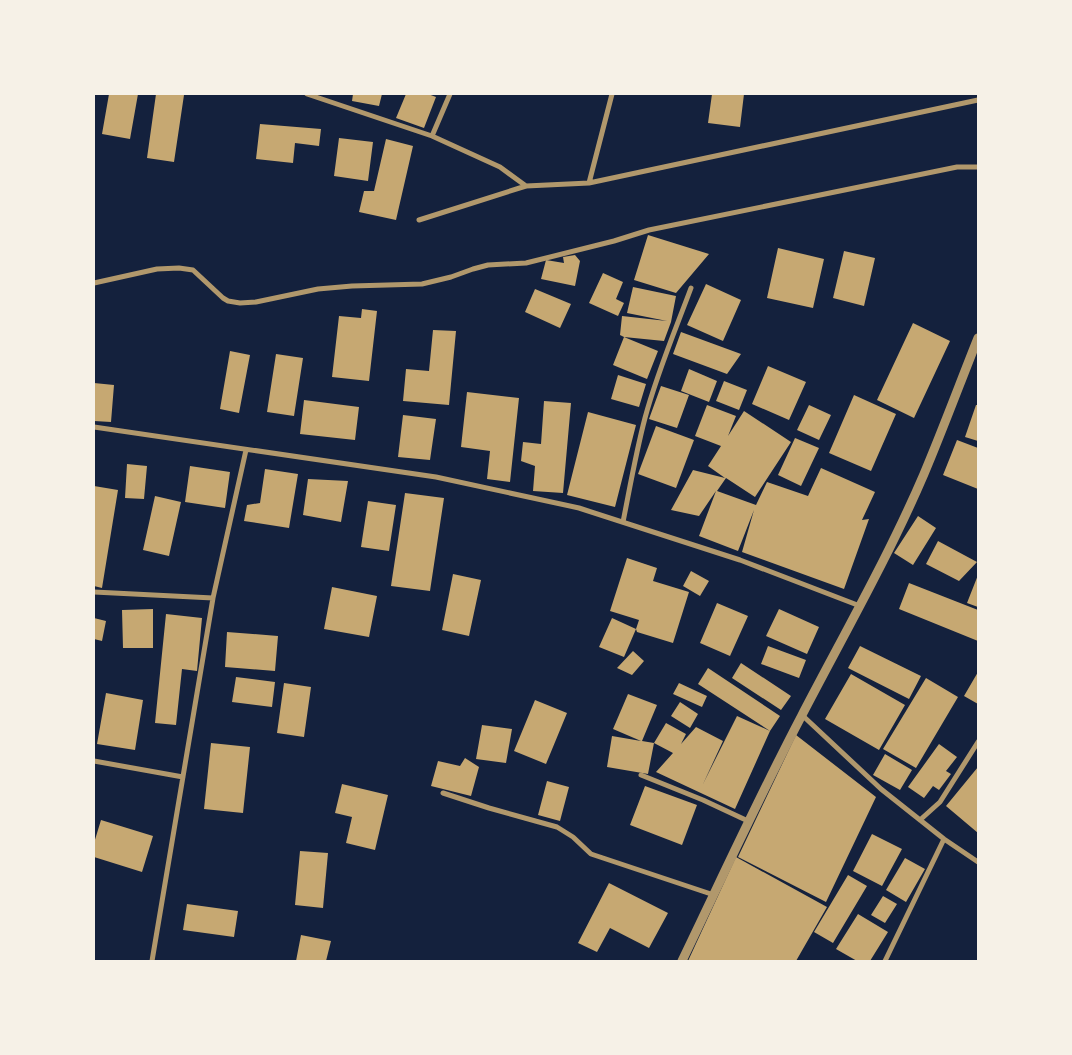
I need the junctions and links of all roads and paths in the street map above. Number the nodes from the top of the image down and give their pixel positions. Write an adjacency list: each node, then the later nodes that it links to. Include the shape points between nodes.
1 (307, 94): 5 (street)
2 (450, 94): 5 (street)
3 (612, 94): 7 (street)
4 (978, 100): 7 (street)
5 (432, 136): 8 (street, via 500,167)
6 (978, 167): 10 (street, via 957,167 649,230 526,264 488,265 422,284 318,289 240,303 223,298 193,270 179,268 157,269)
7 (589, 183): 8 (street)
8 (526, 186): 9 (street)
9 (419, 220)
10 (94, 283)
11 (690, 288): 15 (street, via 646,416)
12 (978, 338): 18 (street, via 924,475)
13 (94, 427): 14 (street)
14 (246, 450): 15 (street, via 436,477 579,508); 17 (street)
15 (623, 522): 18 (street, via 740,560)
16 (94, 592): 17 (street)
17 (214, 598): 23 (street)
18 (861, 606): 19 (street)
19 (802, 715): 25 (street); 26 (street)
20 (978, 742): 25 (street, via 940,802)
21 (94, 761): 23 (street)
22 (641, 775): 26 (street)
23 (184, 777): 30 (street)
24 (442, 793): 29 (street, via 557,827 591,854)
25 (920, 820): 27 (street)
26 (748, 821): 29 (street)
27 (944, 839): 28 (street); 32 (street)
28 (978, 862)
29 (715, 895): 31 (street)
30 (152, 961)
31 (682, 961)
32 (884, 961)

